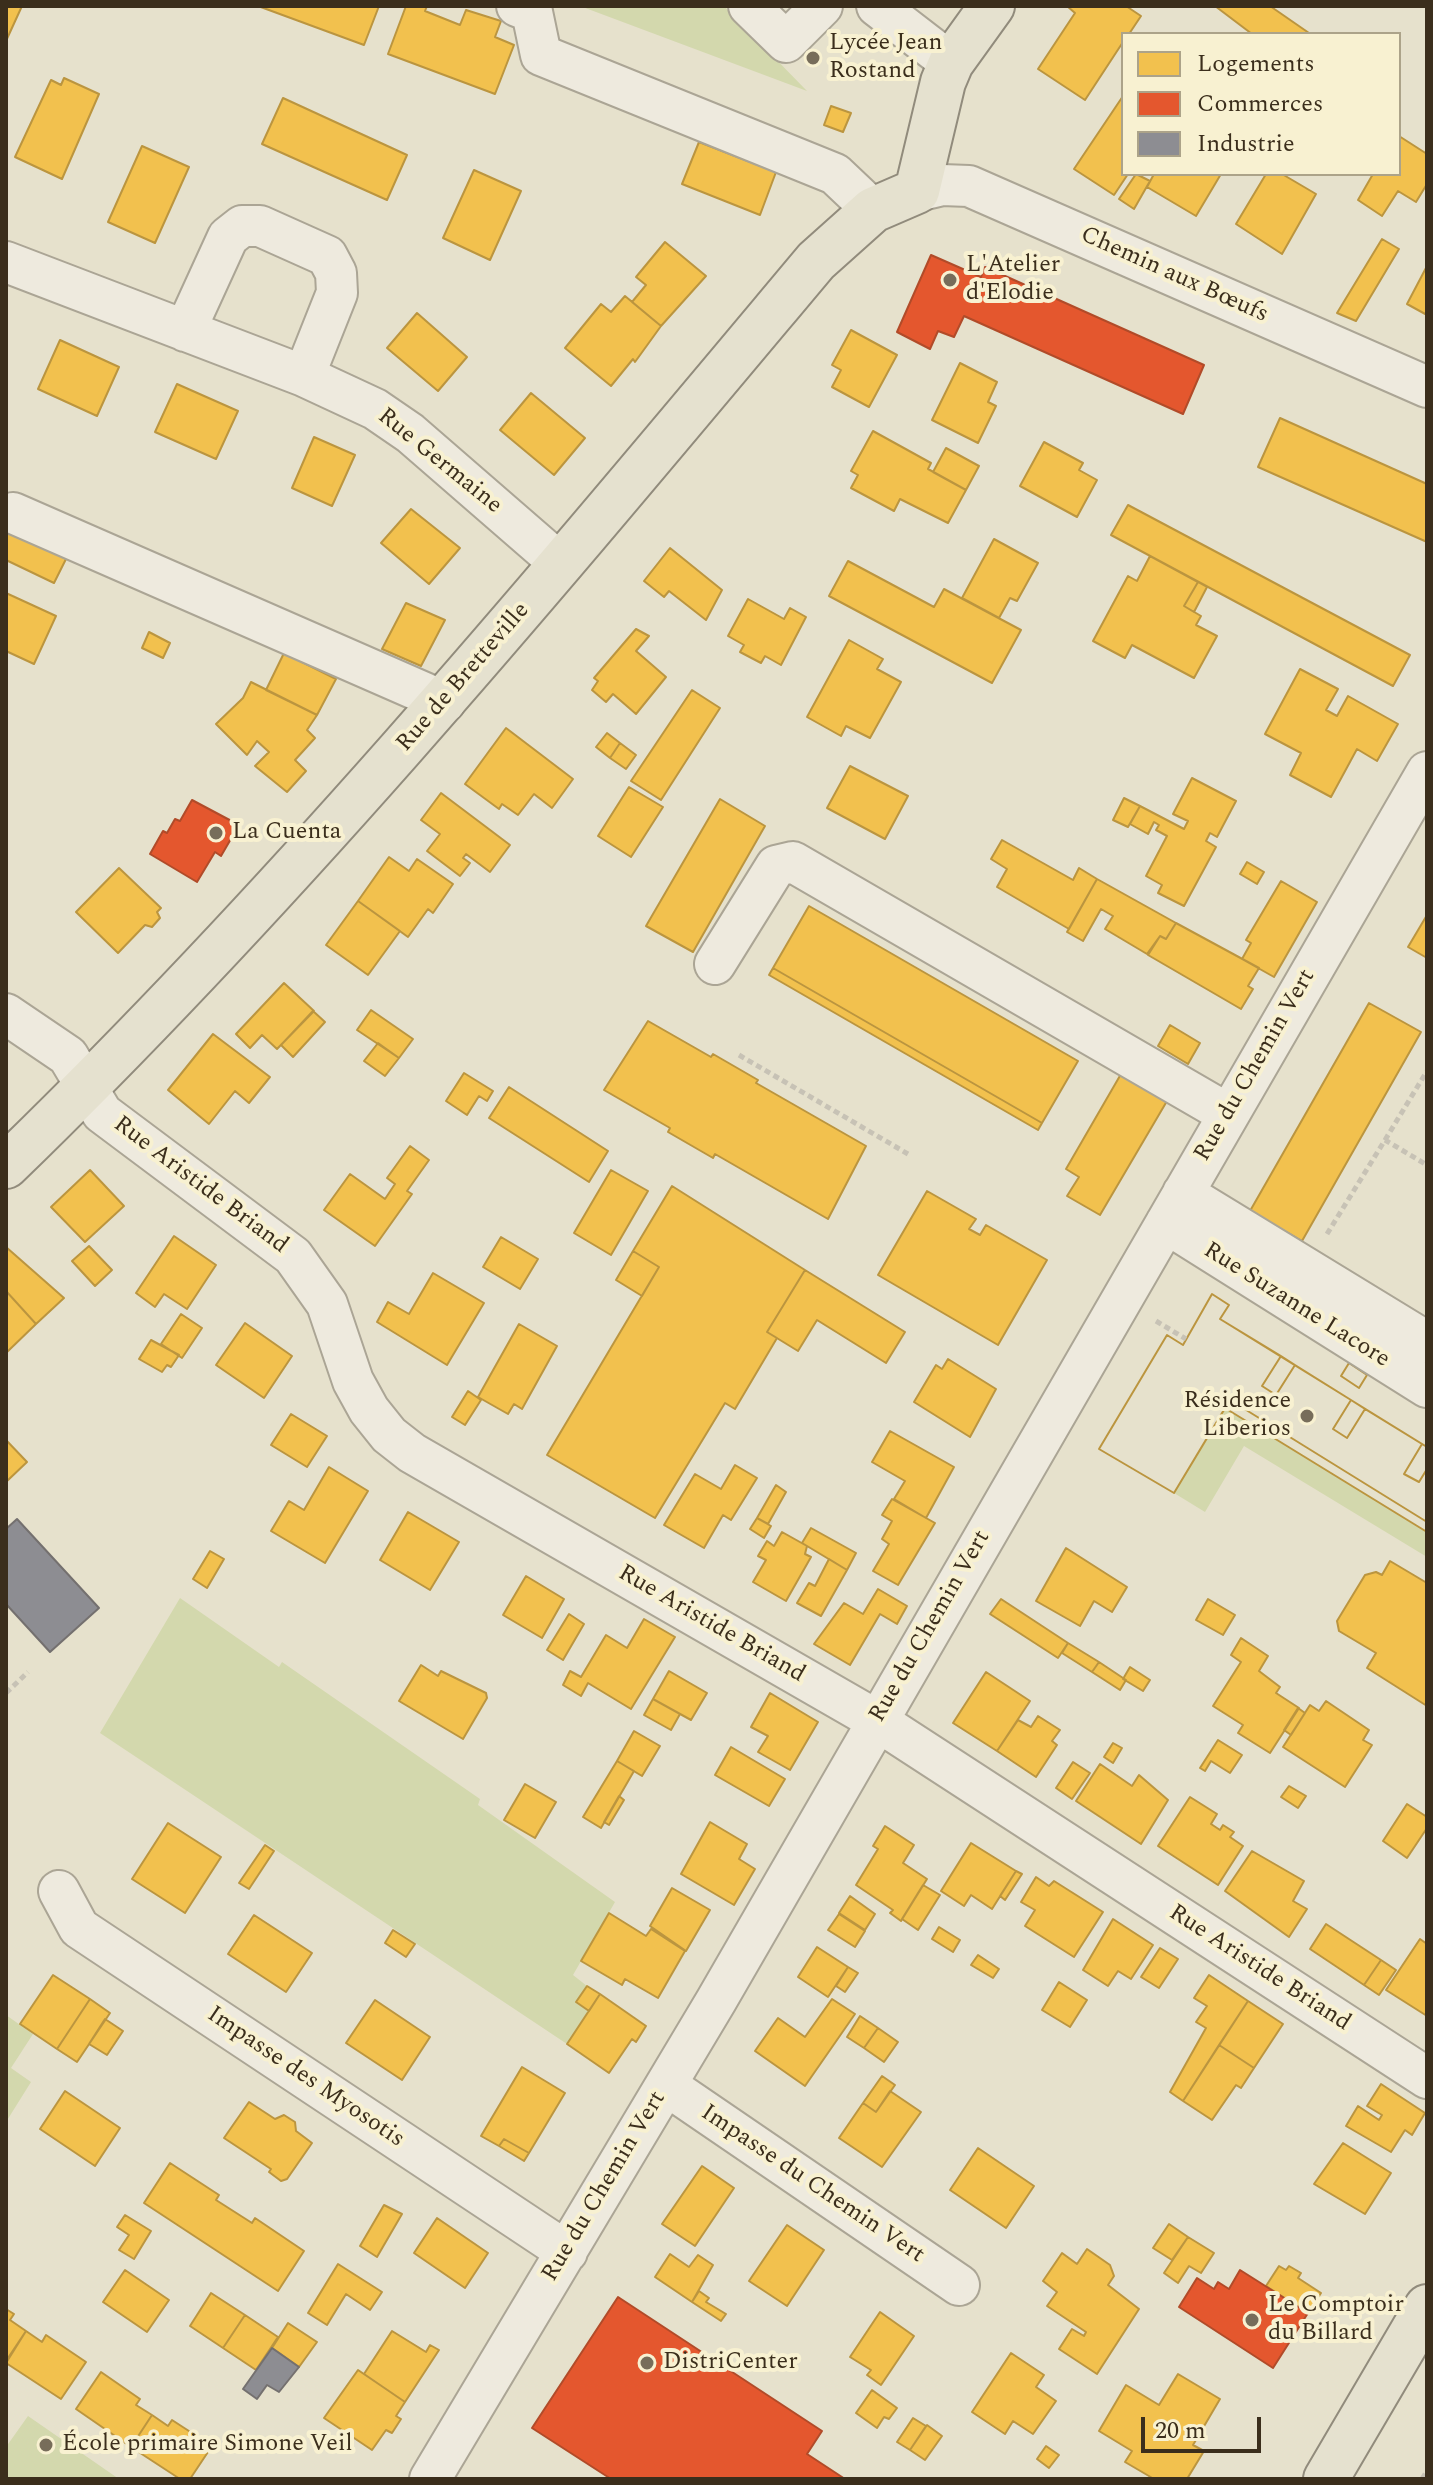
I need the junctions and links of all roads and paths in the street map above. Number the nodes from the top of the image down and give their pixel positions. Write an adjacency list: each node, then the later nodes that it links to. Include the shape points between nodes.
1 (517, 6): 8 (street, via 532,12 541,55 835,174)
2 (749, 6): 3 (street, via 786,42)
3 (822, 6)
4 (877, 6): 6 (street)
5 (992, 6): 6 (main road)
6 (951, 63): 7 (main road)
7 (917, 191): 8 (main road, Rue de Bretteville); 12 (street, Chemin aux Bœufs, via 969,186)
8 (873, 210): 14 (main road, Rue de Bretteville, via 816,261)
9 (6, 262): 10 (street, Rue Germaine)
10 (185, 331): 11 (street, Rue Germaine); 11 (street, via 228,237 242,226 260,226 327,256 336,273 337,293)
11 (304, 376): 14 (street, Rue Germaine, via 354,397 410,433)
12 (1427, 387)
13 (13, 513): 15 (street)
14 (562, 565): 15 (main road, Rue de Bretteville)
15 (445, 702): 22 (main road, Rue de Bretteville)
16 (1427, 772): 17 (street, Rue du Chemin Vert)
17 (1414, 824): 23 (street, Rue du Chemin Vert)
18 (715, 964): 23 (street, via 776,866 793,862)
19 (6, 1014): 22 (street, Rue Aristide Briand, via 68,1056)
20 (739, 1055): 25 (path)
21 (1427, 1071): 24 (path)
22 (87, 1087): 27 (main road, Rue de Bretteville); 36 (street, Rue Aristide Briand, via 102,1113 293,1256 327,1304 353,1381 389,1435)
23 (1228, 1114): 28 (street, Rue du Chemin Vert)
24 (1385, 1140): 26 (path); 29 (path)
25 (908, 1154)
26 (1427, 1165)
27 (6, 1166)
28 (1174, 1208): 29 (street); 33 (street, Rue Suzanne Lacore); 36 (street, Rue du Chemin Vert)
29 (1306, 1268): 32 (street)
30 (1154, 1320): 31 (path)
31 (1186, 1339)
32 (1427, 1342)
33 (1427, 1387)
34 (28, 1672): 35 (path)
35 (6, 1693)
36 (876, 1720): 38 (street, Rue Aristide Briand); 39 (street, Rue du Chemin Vert)
37 (59, 1891): 40 (street, Impasse des Myosotis, via 79,1928)
38 (1427, 2078)
39 (666, 2085): 40 (street, Rue du Chemin Vert); 41 (street, Impasse du Chemin Vert)
40 (567, 2252): 44 (street, Rue du Chemin Vert)
41 (959, 2285)
42 (1427, 2307): 45 (main road)
43 (1427, 2471): 46 (path)
44 (430, 2479)
45 (1326, 2479)
46 (1422, 2479)

